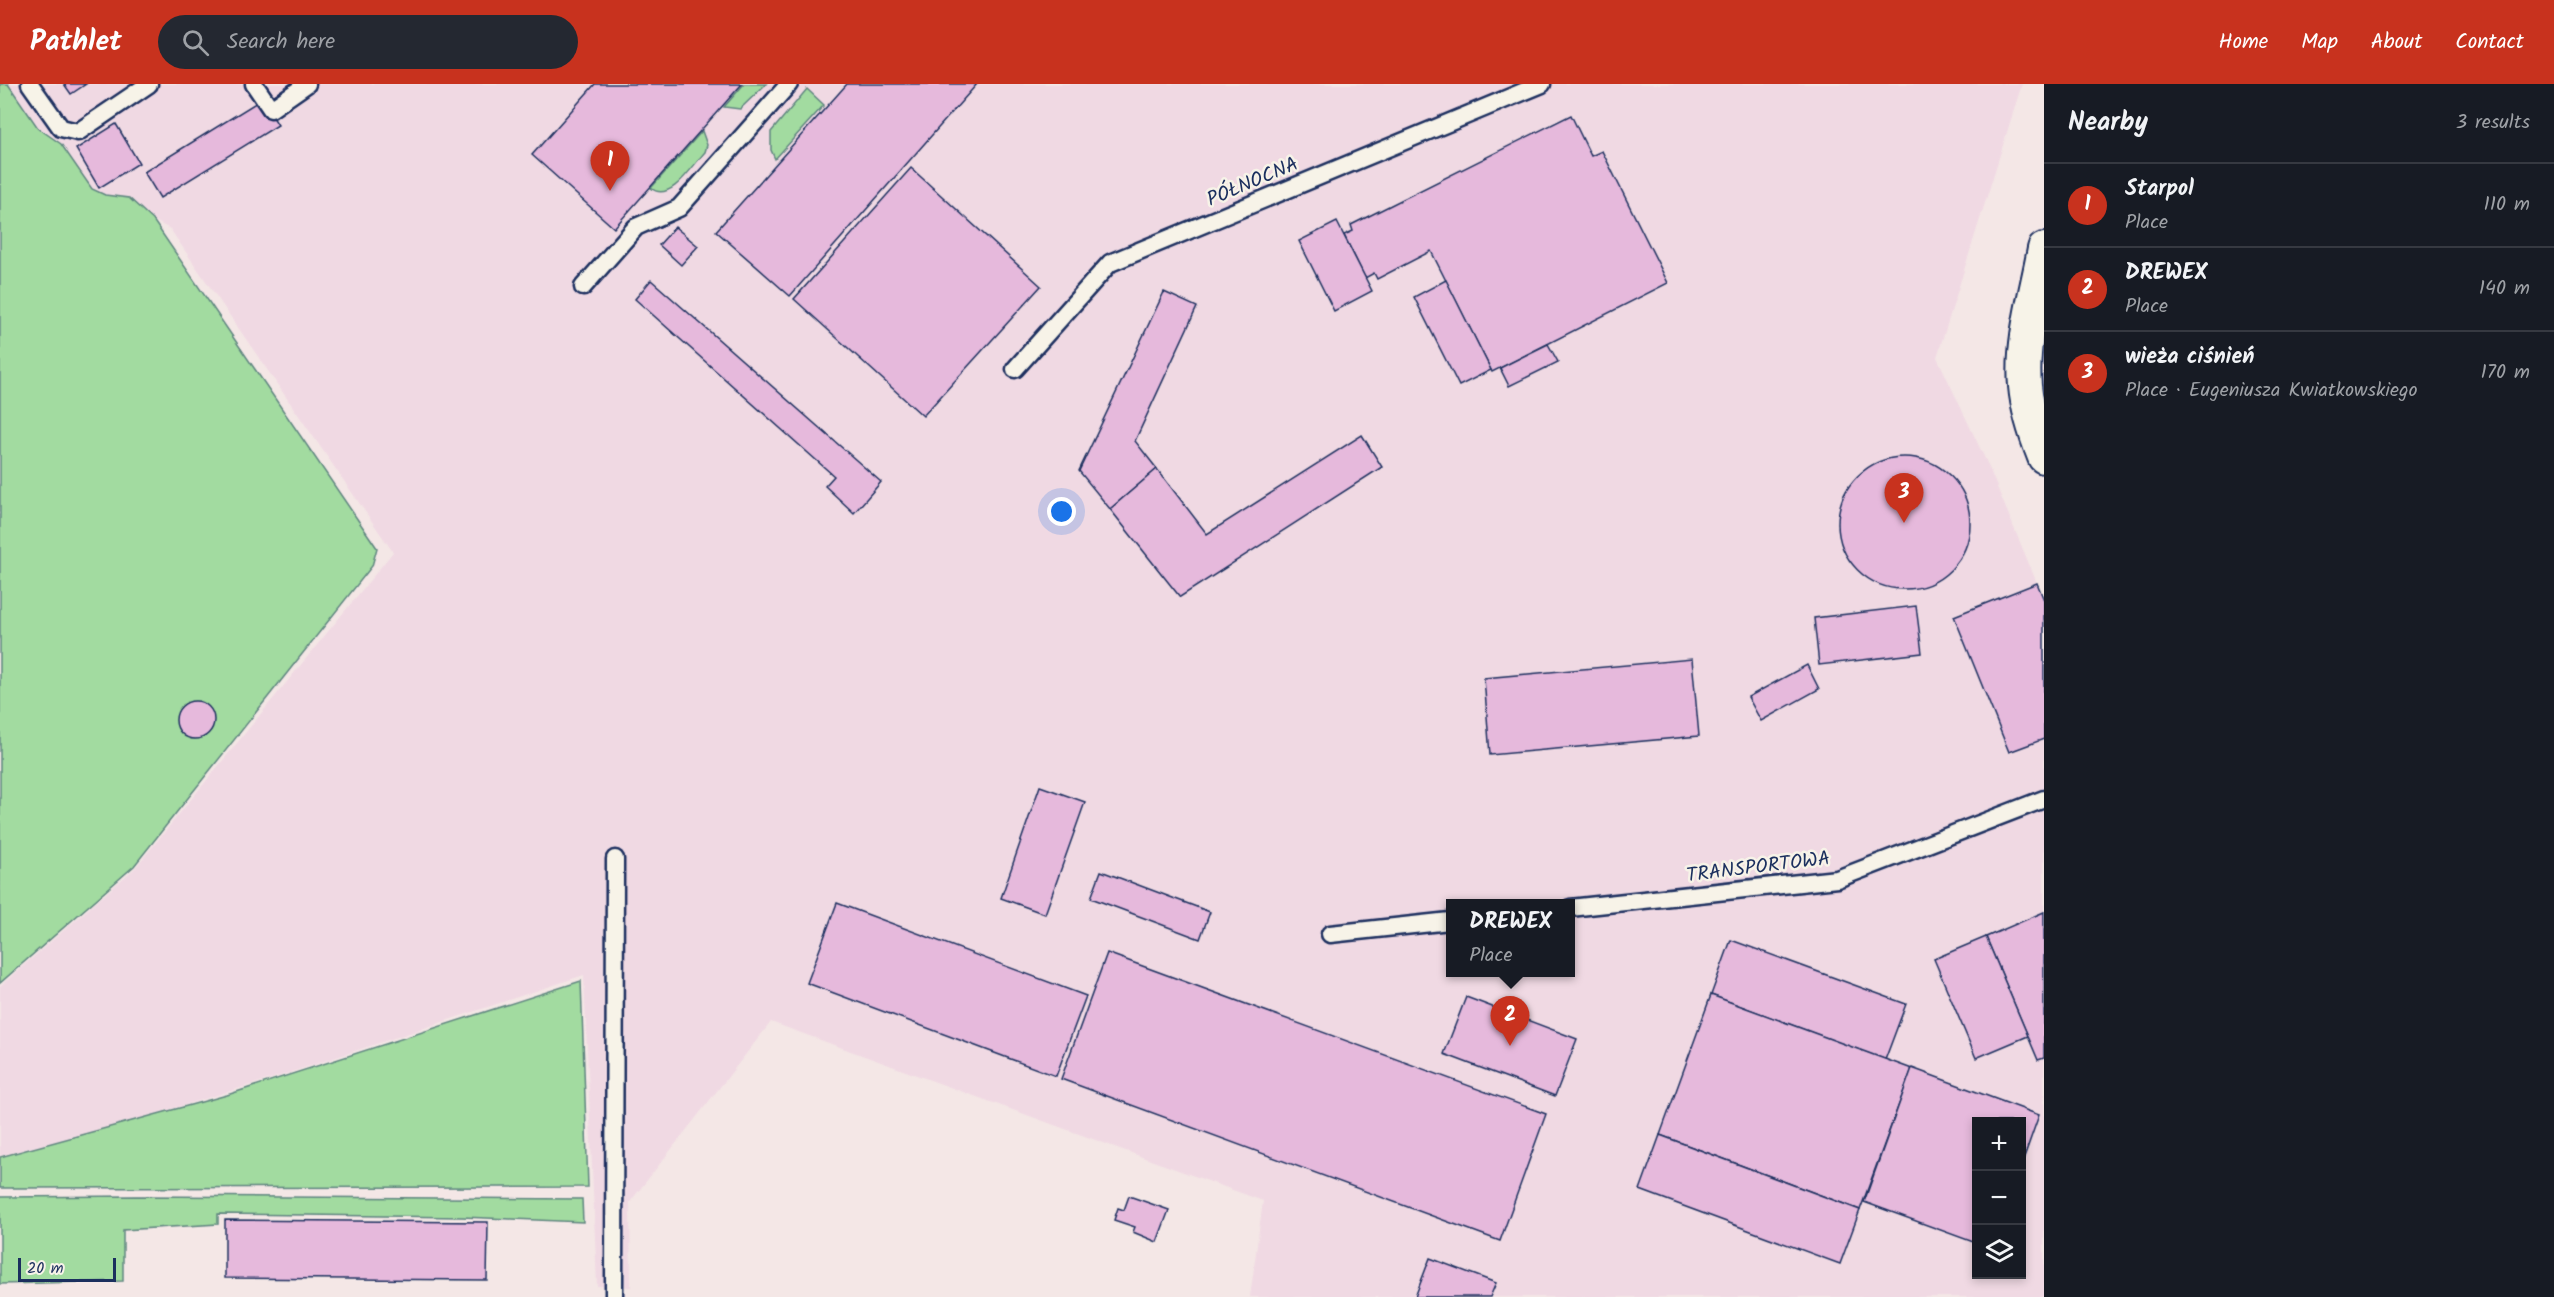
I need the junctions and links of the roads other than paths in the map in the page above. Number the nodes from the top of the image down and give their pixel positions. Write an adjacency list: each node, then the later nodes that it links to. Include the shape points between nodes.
1 (30, 84): 2 (lane, via 61,128 78,132)
2 (149, 84)
3 (254, 84): 4 (lane, via 271,109)
4 (307, 84)
5 (789, 84): 8 (lane, via 679,208 636,227)
6 (1542, 84): 9 (lane, PÓŁNOCNA, via 1110,263)
7 (2044, 249): 10 (street, via 2025,350 2033,428)
8 (583, 287)
9 (1015, 369)
10 (2044, 457)
11 (2044, 799): 13 (lane, TRANSPORTOWA, via 1837,879)
12 (615, 859): 16 (lane)
13 (1575, 907)
14 (1446, 921): 15 (lane)
15 (1330, 934)
16 (614, 1297)

